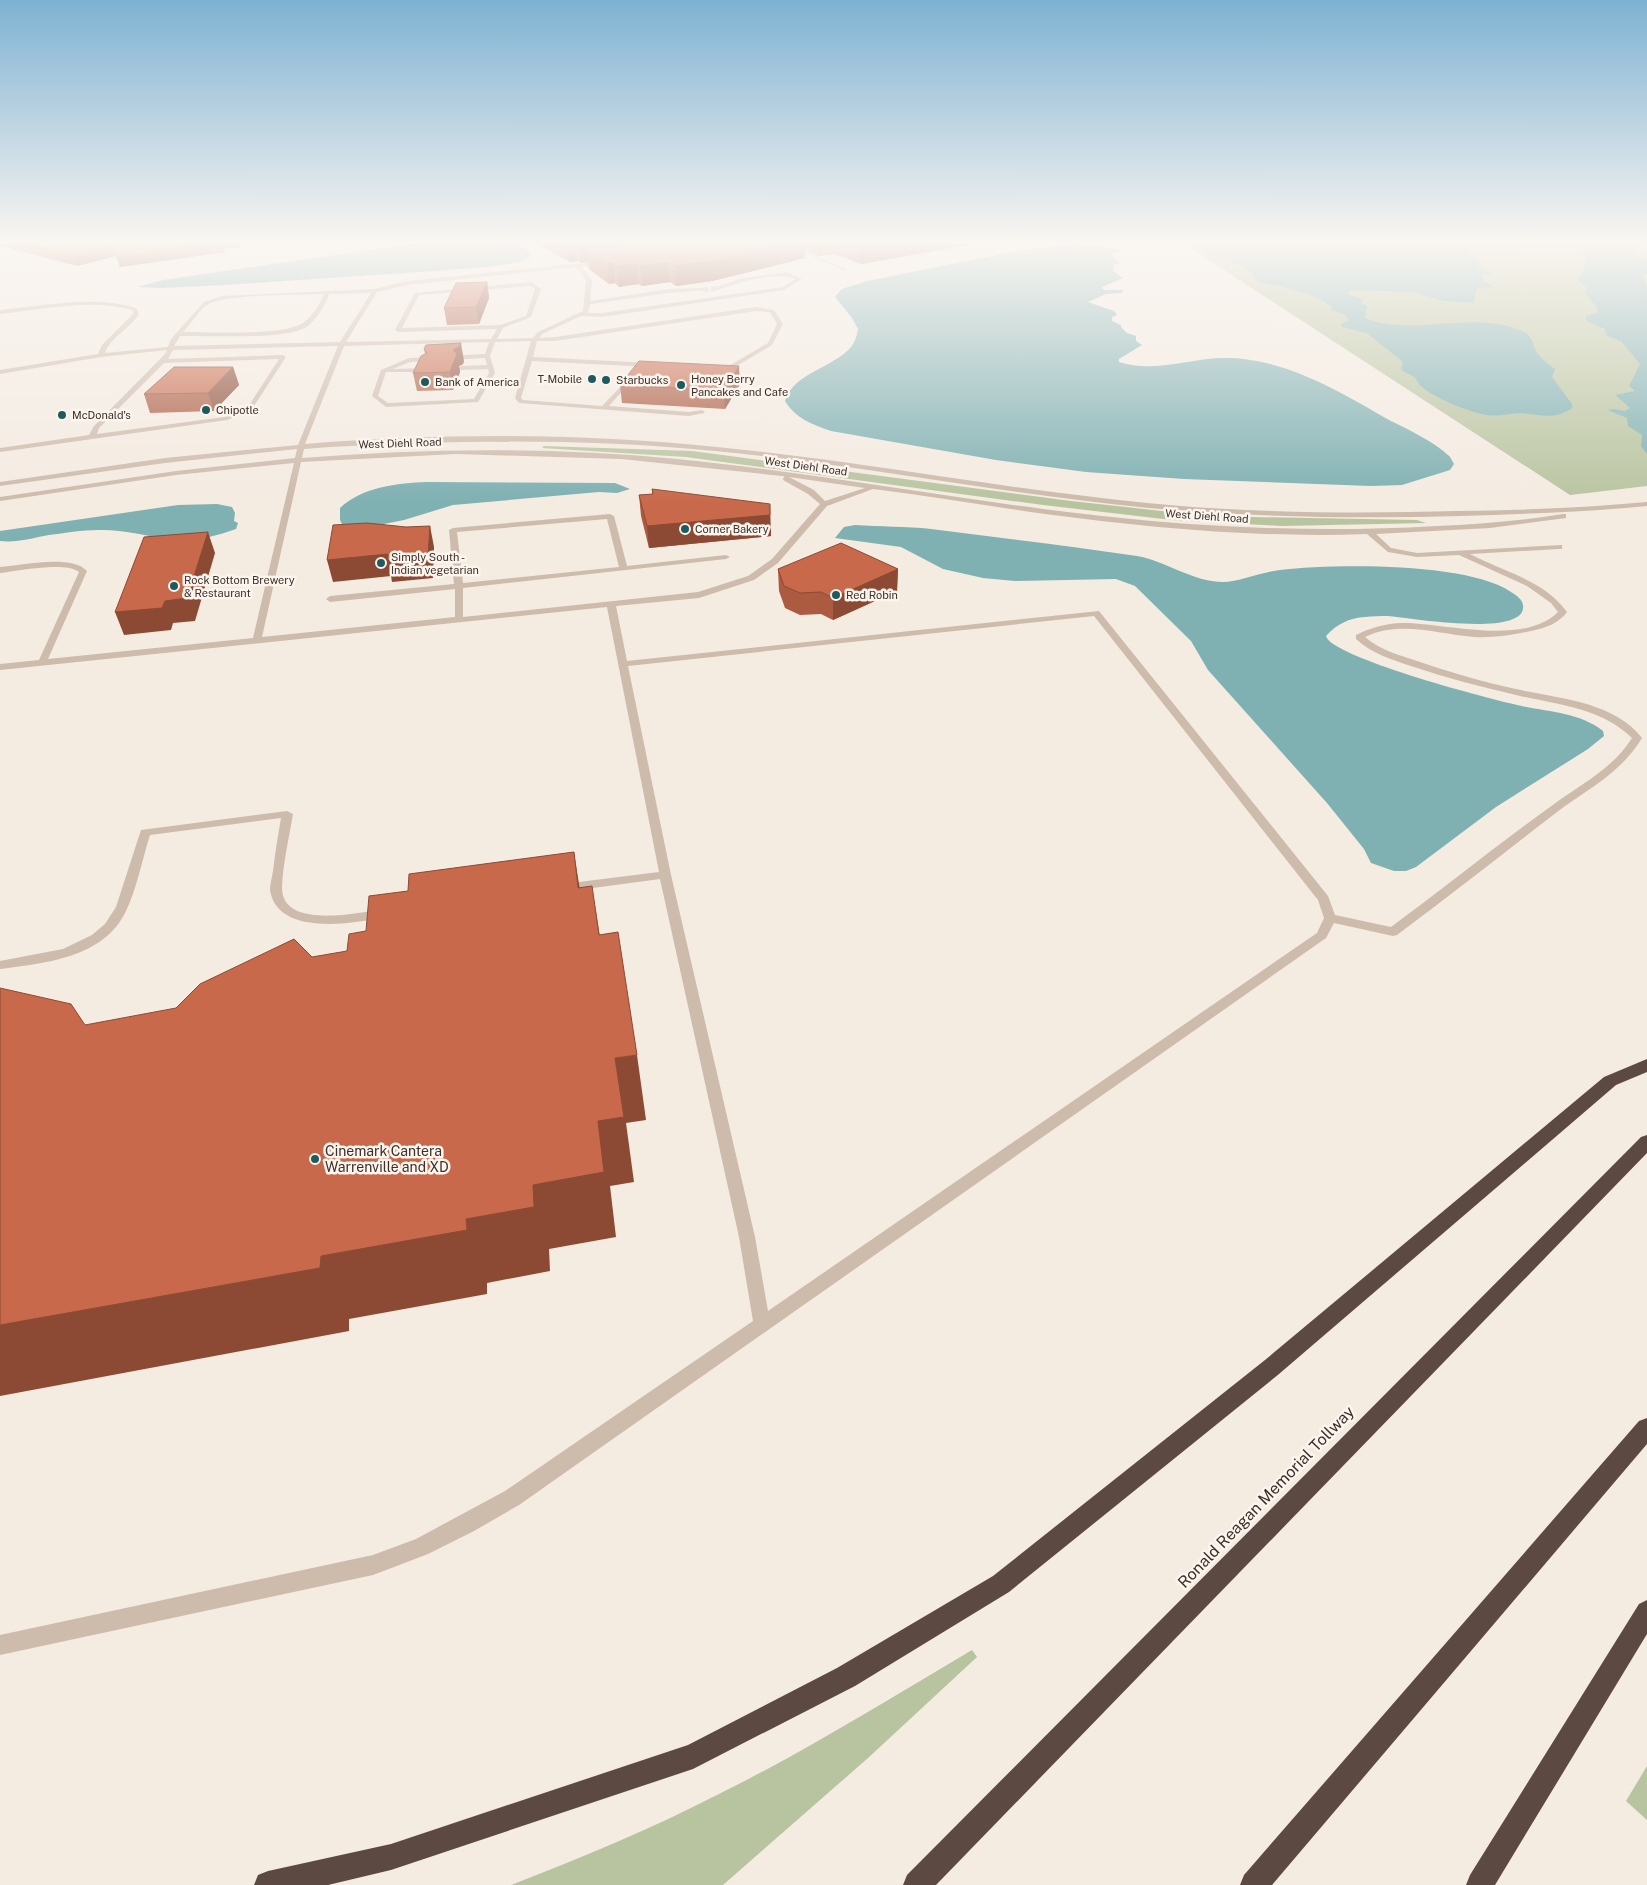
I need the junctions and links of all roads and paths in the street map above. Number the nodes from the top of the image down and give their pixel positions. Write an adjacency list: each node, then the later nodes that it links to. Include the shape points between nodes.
1 (124, 327): 15 (street, via 104,346)
2 (185, 327): 10 (street)
3 (298, 327): 10 (street, via 273,332)
4 (353, 327): 13 (street)
5 (400, 327): 6 (street, via 398,330)
6 (501, 327): 12 (street)
7 (552, 327): 11 (street)
8 (642, 327): 11 (street, via 585,336)
9 (779, 327): 23 (street, via 770,344 728,369)
10 (179, 334): 14 (street, via 173,340)
11 (535, 339): 12 (street); 17 (street)
12 (493, 340): 13 (street); 16 (street)
13 (342, 344): 14 (street); 30 (street)
14 (172, 348): 15 (street); 18 (street)
15 (101, 355): 26 (street)
16 (487, 356): 21 (street); 25 (street, via 409,360)
17 (529, 359): 19 (street); 27 (street, via 518,398 521,402)
18 (162, 361): 29 (street, via 96,428); 29 (street, via 283,357 248,411 225,419)
19 (641, 365): 20 (street); 27 (street)
20 (659, 366)
21 (490, 367): 22 (street); 25 (street, via 492,374 476,401 386,405 375,396)
22 (461, 368)
23 (712, 368)
24 (426, 370): 25 (street)
25 (383, 371)
26 (0, 372)
27 (604, 408): 28 (street, via 689,414)
28 (702, 412)
29 (92, 437): 31 (street)
30 (301, 446): 32 (street); 34 (street, West Diehl Road, via 176,459); 39 (street, West Diehl Road, via 456,438 663,444 1102,501 1268,514 1381,516)
31 (0, 450)
32 (299, 460): 33 (street, West Diehl Road, via 431,453 567,454 676,461); 36 (street, West Diehl Road, via 188,471); 50 (street)
33 (780, 474): 35 (street, West Diehl Road); 37 (street)
34 (0, 484)
35 (877, 487): 37 (street); 40 (street, West Diehl Road, via 1170,525 1276,532)
36 (0, 499)
37 (824, 504): 48 (street, via 775,561 751,578 699,595)
38 (1647, 504): 39 (street, West Diehl Road)
39 (1607, 508): 40 (street, West Diehl Road, via 1528,523)
40 (1368, 532): 42 (street, via 1381,546 1399,554)
41 (1558, 547): 42 (street)
42 (1461, 553): 57 (street, via 1532,586 1558,604 1563,612 1546,624 1504,633 1476,634 1395,626 1369,630 1359,637 1368,646 1420,666 1605,714 1626,725 1637,738 1627,754 1594,783 1555,808 1393,932)
43 (726, 557): 44 (street)
44 (624, 569): 46 (street); 46 (street, via 610,516 453,530)
45 (0, 570): 51 (street, via 63,564 83,570)
46 (459, 587): 47 (street); 49 (street)
47 (330, 599)
48 (611, 605): 49 (street); 52 (street)
49 (458, 620): 50 (street)
50 (257, 640): 51 (street)
51 (42, 663): 53 (street)
52 (624, 664): 54 (street); 57 (street, via 1096,613 1324,899)
53 (0, 667)
54 (665, 875): 55 (street); 61 (street, via 747,1237)
55 (551, 890)
56 (394, 911): 58 (street, via 311,920 282,907 276,889 287,814 145,832 120,912 110,925 85,945 65,954)
57 (1330, 918): 61 (street, via 1322,935)
58 (0, 965)
59 (1647, 1065): 65 (highway, via 1610,1081 1272,1367 1001,1584 846,1677 693,1756 391,1857)
60 (1647, 1142): 66 (highway, Ronald Reagan Memorial Tollway)
61 (762, 1324): 64 (street, via 512,1498 421,1547 373,1565)
62 (1647, 1428): 67 (highway)
63 (1647, 1612): 68 (highway)
64 (0, 1645)
65 (268, 1885)
66 (917, 1885)
67 (1254, 1885)
68 (1480, 1885)

